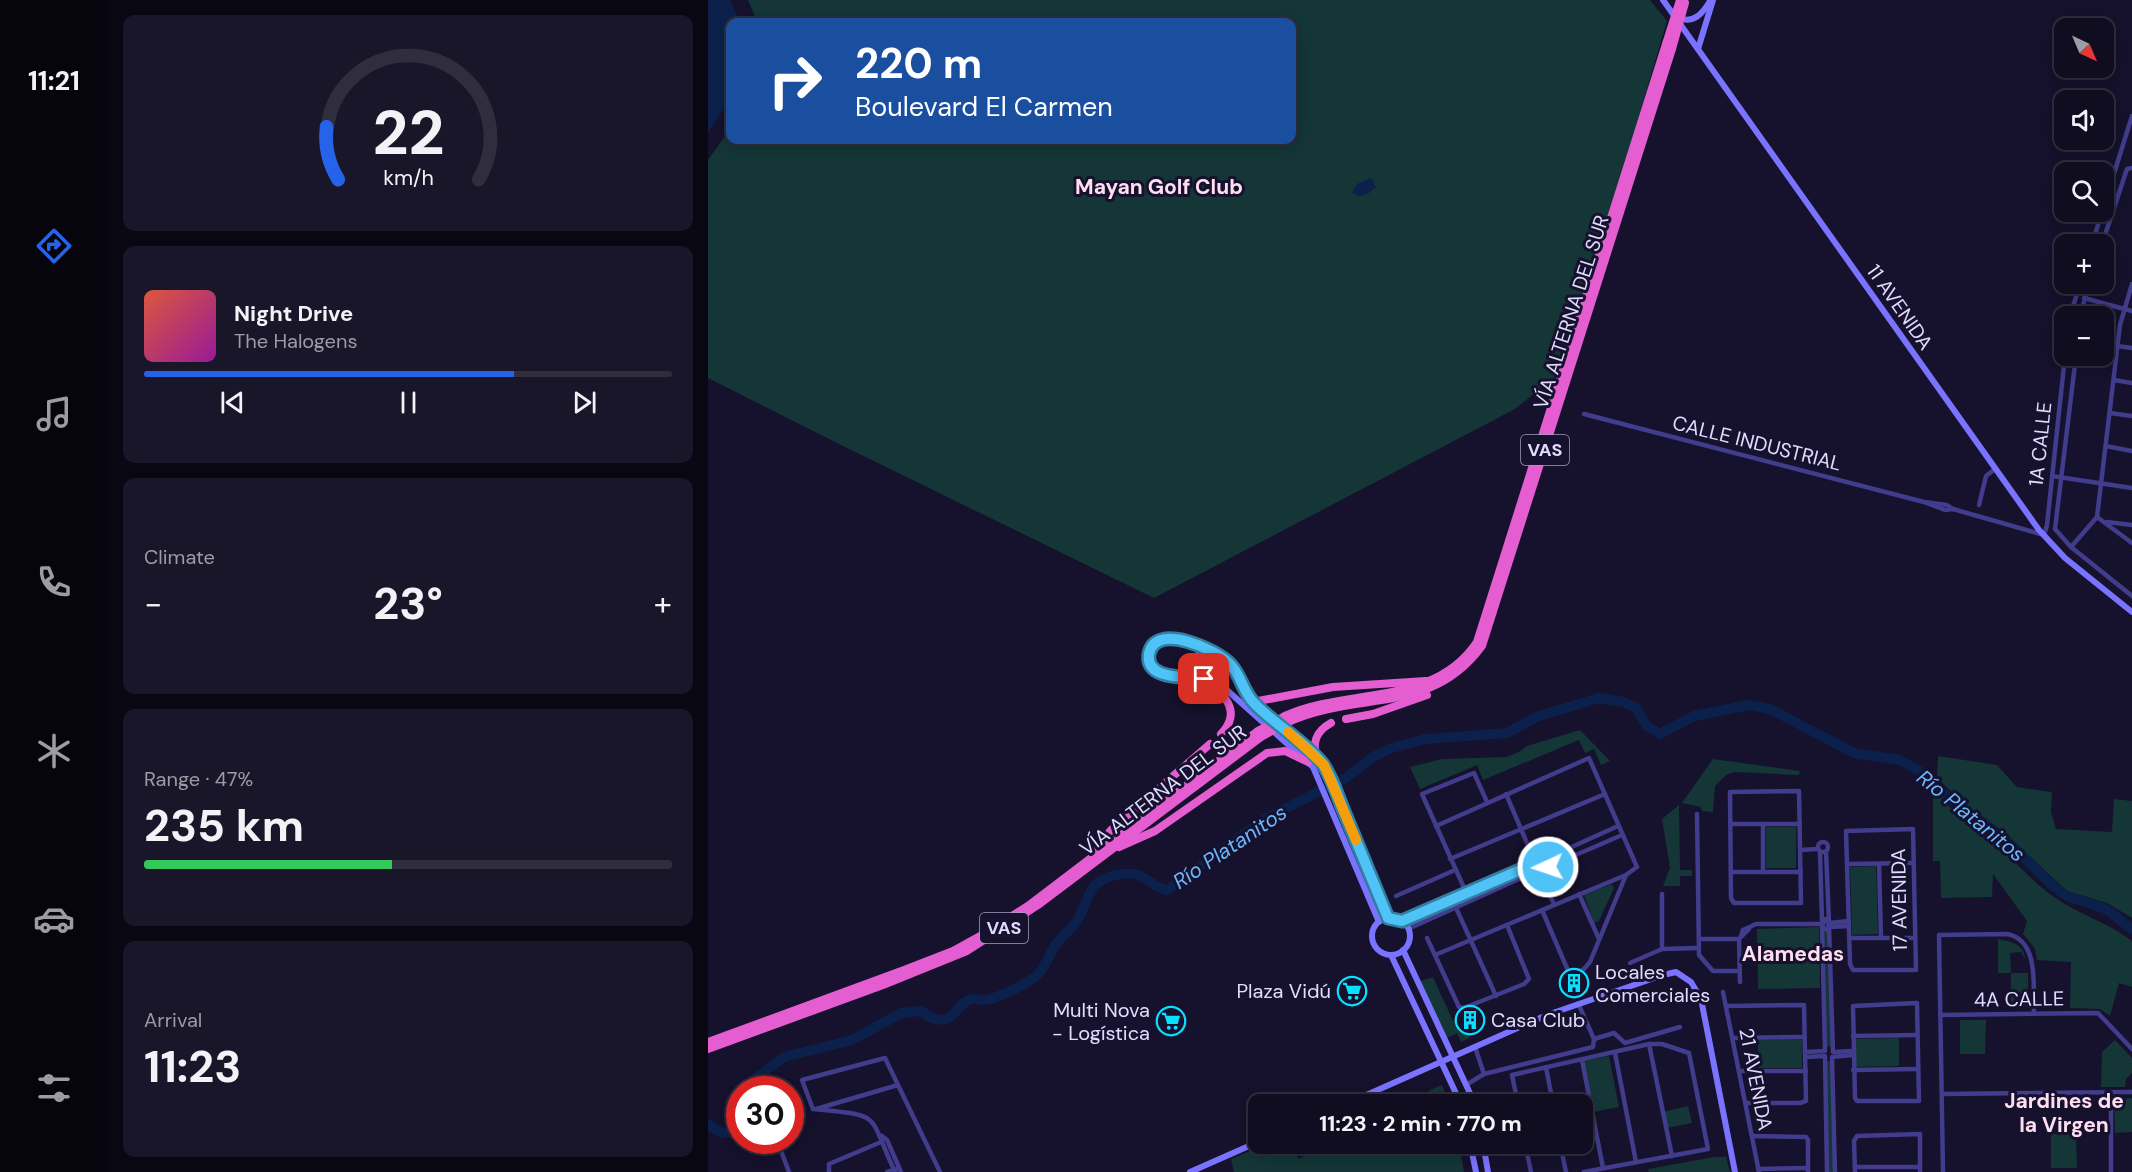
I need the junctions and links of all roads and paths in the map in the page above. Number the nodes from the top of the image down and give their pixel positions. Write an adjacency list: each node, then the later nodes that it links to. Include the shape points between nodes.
1 (1663, 0): 4 (main road, 11 AVENIDA)
2 (1712, 0): 4 (main road, via 1695,18 1684,20); 6 (main road)
3 (1684, 1): 5 (highway, VÍA ALTERNA DEL SUR / VAS, bridge)
4 (1674, 15): 6 (main road, 11 AVENIDA)
5 (1669, 46): 44 (highway, VÍA ALTERNA DEL SUR / VAS); 47 (highway, VÍA ALTERNA DEL SUR / VAS, via 1480,635 1458,665)
6 (1698, 49): 29 (main road, 11 AVENIDA)
7 (2132, 116): 8 (street)
8 (2131, 124): 10 (street)
9 (2132, 168): 11 (street, via 2127,169)
10 (2114, 176)
11 (2105, 234)
12 (2132, 284): 16 (street)
13 (2085, 294): 14 (street)
14 (2084, 298): 15 (street); 16 (street)
15 (2082, 306)
16 (2124, 309): 17 (street); 18 (street)
17 (2132, 311)
18 (2117, 346): 19 (street); 22 (street)
19 (2132, 348)
20 (2064, 366): 30 (street, 1A CALLE)
21 (2075, 366): 31 (street)
22 (2114, 380): 23 (street); 24 (street)
23 (2132, 383)
24 (2110, 413): 26 (street); 27 (street)
25 (1584, 414): 34 (street, CALLE INDUSTRIAL)
26 (2132, 416)
27 (2106, 446): 28 (street); 32 (street)
28 (2132, 451)
29 (1995, 469): 34 (street, via 1986,476); 38 (main road, 11 AVENIDA)
30 (2052, 476): 31 (street); 38 (street, 1A CALLE)
31 (2062, 477): 32 (street); 40 (street, via 2055,529)
32 (2102, 483): 33 (street); 35 (street)
33 (2132, 488)
34 (1977, 516): 38 (street, CALLE INDUSTRIAL)
35 (2097, 517): 36 (street); 40 (street)
36 (2104, 521): 37 (street); 39 (street)
37 (2132, 525)
38 (2044, 534): 42 (main road, 11 AVENIDA, via 2072,564)
39 (2132, 543)
40 (2072, 547): 41 (street)
41 (2132, 596)
42 (2132, 612)
43 (1195, 644): 45 (main road, via 1200,661); 45 (main road, via 1163,639 1152,646 1149,658 1158,673); 48 (main road, via 1228,662)
44 (1481, 648): 49 (highway, VÍA ALTERNA DEL SUR / VAS, via 1454,676 1429,689); 50 (highway, via 1468,668 1439,690 1373,714)
45 (1193, 678): 46 (main road)
46 (1204, 679): 52 (highway, via 1229,702 1231,720); 56 (main road, via 1219,683)
47 (1434, 681): 48 (highway, via 1333,687); 49 (highway, VÍA ALTERNA DEL SUR / VAS, via 1328,702)
48 (1253, 702): 55 (main road)
49 (1287, 719): 53 (highway, VÍA ALTERNA DEL SUR / VAS, bridge)
50 (1346, 719)
51 (1331, 723): 55 (highway, via 1317,736 1314,748)
52 (1221, 734)
53 (1260, 734): 68 (highway, VÍA ALTERNA DEL SUR / VAS); 71 (highway, VÍA ALTERNA DEL SUR / VAS)
54 (1210, 744): 71 (highway, via 1111,830)
55 (1318, 760): 97 (main road)
56 (1308, 762): 68 (highway, via 1285,751 1267,753 1155,831); 100 (main road, via 1331,803)
57 (1506, 794): 58 (street, via 1589,758); 59 (street); 66 (street)
58 (1605, 794): 65 (street); 66 (street)
59 (1487, 802): 64 (street); 64 (street, via 1474,773 1422,794)
60 (1697, 814): 112 (street)
61 (1730, 824): 62 (street); 63 (street, via 1730,792 1799,791); 81 (street)
62 (1763, 824): 63 (street); 82 (street)
63 (1800, 824): 69 (street)
64 (1436, 826): 73 (street)
65 (1618, 826): 67 (street); 74 (street)
66 (1522, 828): 72 (street); 73 (street)
67 (1622, 835): 79 (street); 85 (street, via 1637,867)
68 (1112, 849): 137 (highway, VÍA ALTERNA DEL SUR / VAS, via 967,951)
69 (1800, 849): 70 (street); 83 (street)
70 (1821, 850): 102 (street); 104 (street)
71 (1091, 857): 134 (highway, VÍA ALTERNA DEL SUR / VAS, via 1019,912 953,951)
72 (1533, 857): 74 (street); 78 (street)
73 (1450, 859): 80 (street)
74 (1545, 859): 79 (street)
75 (1914, 863): 76 (street, 17 AVENIDA, via 1913,830 1846,831); 77 (street); 110 (street, 17 AVENIDA)
76 (1847, 864): 77 (street); 101 (street)
77 (1879, 864): 109 (street)
78 (1527, 867): 84 (street); 87 (street)
79 (1548, 867): 86 (street)
80 (1455, 870): 87 (street); 90 (street)
81 (1731, 872): 82 (street); 83 (street, via 1732,900 1739,904 1801,903)
82 (1763, 872): 83 (street)
83 (1801, 872)
84 (1530, 874): 86 (street); 92 (street)
85 (1626, 875): 88 (street); 111 (street)
86 (1541, 876): 93 (street)
87 (1466, 893): 91 (street); 92 (street)
88 (1580, 894): 93 (street); 111 (street)
89 (1662, 894): 115 (street)
90 (1396, 896)
91 (1452, 899): 94 (street); 95 (street)
92 (1469, 899): 94 (street)
93 (1554, 904): 96 (street)
94 (1455, 906): 98 (street); 113 (street)
95 (1427, 910): 98 (street); 99 (street)
96 (1542, 910): 103 (street); 111 (street, via 1569,973 1583,970)
97 (1388, 918): 99 (main road); 100 (main road)
98 (1430, 918): 105 (street)
99 (1402, 921): 105 (main road)
100 (1379, 922): 117 (main road, via 1373,931 1373,943 1380,952)
101 (1849, 923): 104 (street); 108 (street)
102 (1822, 924): 104 (street, via 1825,930); 106 (street, via 1756,924 1742,931); 141 (street)
103 (1507, 925): 113 (street); 123 (street, via 1529,977 1524,984)
104 (1829, 925): 142 (street)
105 (1408, 929): 116 (main road, via 1409,938)
106 (1740, 937): 112 (street); 120 (street)
107 (1427, 938): 118 (street)
108 (1849, 938): 109 (street); 110 (street, 17 AVENIDA, via 1850,963 1857,971 1916,970)
109 (1881, 938): 110 (street)
110 (1915, 938)
111 (1599, 939)
112 (1700, 939): 114 (street)
113 (1471, 940): 118 (street); 123 (street)
114 (1698, 948): 115 (street); 120 (street, via 1713,971)
115 (1662, 949): 119 (street)
116 (1403, 950): 117 (main road); 144 (main road)
117 (1391, 955): 146 (main road)
118 (1435, 955): 123 (street, via 1459,1007 1469,1008)
119 (1630, 963)
120 (1739, 970): 121 (street)
121 (1740, 982)
122 (1723, 992): 125 (street, 21 AVENIDA)
123 (1496, 996)
124 (1578, 1003): 133 (street); 136 (main road); 191 (main road, via 1669,973 1679,973 1691,982 1701,999)
125 (1726, 1006): 131 (street, via 1804,1005); 132 (street, 21 AVENIDA)
126 (2034, 1013): 127 (street, 4A CALLE); 127 (street, via 2031,958 2017,937 1939,935); 138 (street, 4A CALLE, via 2098,1014)
127 (1941, 1015): 162 (street)
128 (1680, 1027): 133 (street, via 1625,1043 1614,1033)
129 (1917, 1035): 130 (street); 130 (street, via 1917,1003 1856,1004 1852,1009); 149 (street)
130 (1852, 1036): 140 (street)
131 (1805, 1037): 132 (street); 143 (street)
132 (1733, 1038): 150 (street, 21 AVENIDA)
133 (1594, 1040): 152 (street, via 1593,1047)
134 (708, 1042)
135 (1649, 1044): 139 (street); 173 (street); 173 (street, via 1689,1053 1708,1149)
136 (1475, 1047): 144 (main road); 152 (street)
137 (708, 1049)
138 (2132, 1049)
139 (1615, 1053): 145 (street); 174 (street)
140 (1853, 1053): 142 (street); 148 (street)
141 (1825, 1054): 142 (street, via 1829,1059); 142 (street, via 1829,1048); 143 (street); 192 (street)
142 (1833, 1054): 193 (street)
143 (1805, 1055): 151 (street)
144 (1453, 1057): 146 (main road); 154 (main road)
145 (1582, 1060): 147 (street); 175 (street)
146 (1442, 1062): 157 (main road); 158 (main road)
147 (1546, 1067): 160 (street, via 1512,1075); 161 (street)
148 (1853, 1070): 149 (street); 149 (street, via 1854,1098 1859,1102 1919,1101)
149 (1918, 1070)
150 (1739, 1071): 151 (street); 163 (street, 21 AVENIDA)
151 (1806, 1071): 163 (street, via 1805,1102)
152 (1484, 1074): 154 (street)
153 (898, 1085): 164 (street); 164 (street, via 885,1058 802,1080); 184 (street)
154 (1466, 1085): 159 (main road)
155 (2111, 1092): 156 (street); 162 (street); 195 (street)
156 (2132, 1092)
157 (1369, 1094)
158 (1456, 1094)
159 (1470, 1094)
160 (1516, 1094)
161 (1551, 1094)
162 (1942, 1094): 194 (street)
163 (1746, 1103): 165 (street, 21 AVENIDA)
164 (813, 1109): 166 (street, via 862,1114 873,1121)
165 (1753, 1136): 178 (street, 21 AVENIDA); 179 (street, via 1803,1136 1808,1141)
166 (883, 1139): 177 (street); 182 (street, via 829,1164)
167 (1248, 1146): 185 (main road)
168 (782, 1154): 181 (street)
169 (1472, 1154): 186 (main road)
170 (1485, 1154): 187 (main road)
171 (1527, 1154): 188 (street)
172 (1562, 1154): 189 (street)
173 (1672, 1156): 174 (street)
174 (1636, 1162): 175 (street)
175 (1603, 1168): 190 (street)
176 (1920, 1169): 180 (street); 180 (street, via 1920,1134 1859,1135 1854,1141)
177 (897, 1170): 183 (street)
178 (1759, 1170): 179 (street)
179 (1808, 1170)
180 (1855, 1170)
181 (789, 1172)
182 (829, 1172)
183 (887, 1172)
184 (940, 1172)
185 (1190, 1172)
186 (1476, 1172)
187 (1488, 1172)
188 (1531, 1172)
189 (1566, 1172)
190 (1584, 1172)
191 (1735, 1172)
192 (1827, 1172)
193 (1835, 1172)
194 (1943, 1172)
195 (2111, 1172)

